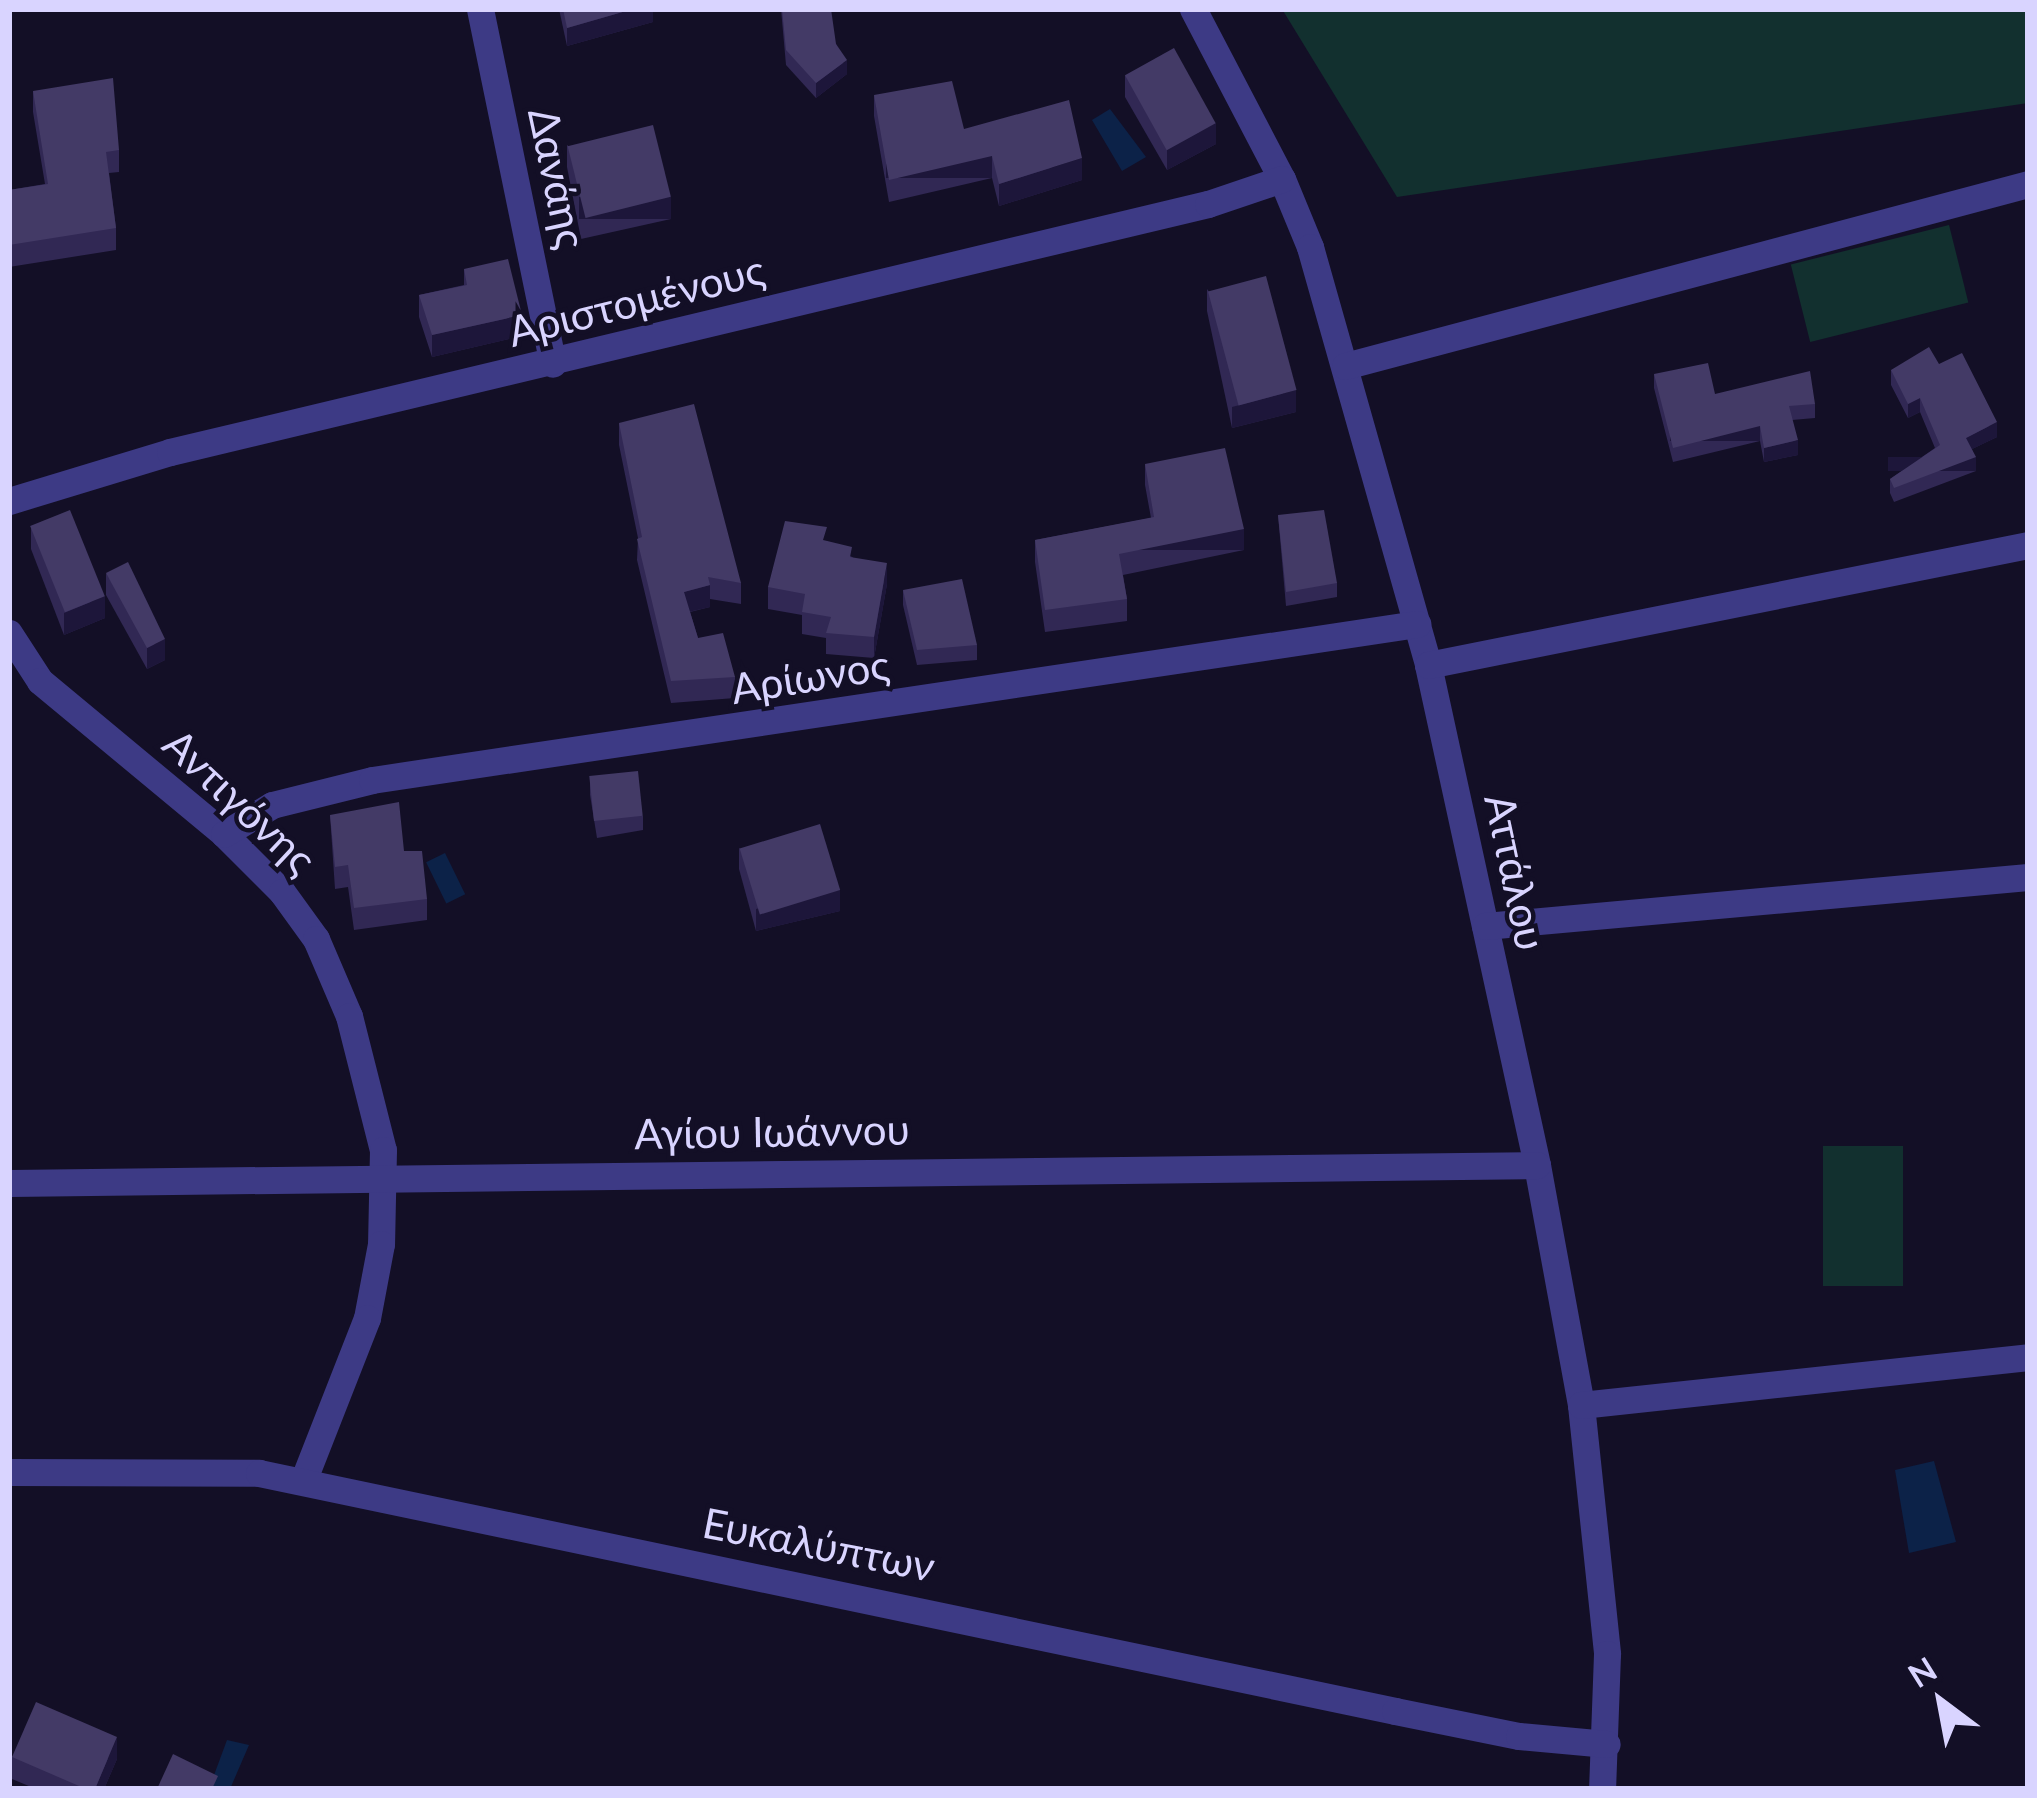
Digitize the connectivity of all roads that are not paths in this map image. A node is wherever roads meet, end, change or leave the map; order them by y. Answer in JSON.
{"nodes":[{"id":1,"x":480,"y":9,"type":"edge"},
{"id":2,"x":1193,"y":9,"type":"edge"},
{"id":3,"x":1282,"y":179,"type":"junction"},
{"id":4,"x":2028,"y":184,"type":"edge"},
{"id":5,"x":553,"y":364,"type":"junction"},
{"id":6,"x":1345,"y":366,"type":"junction"},
{"id":7,"x":9,"y":501,"type":"edge"},
{"id":8,"x":2028,"y":545,"type":"edge"},
{"id":9,"x":1417,"y":624,"type":"junction"},
{"id":10,"x":9,"y":633,"type":"edge"},
{"id":11,"x":1428,"y":664,"type":"junction"},
{"id":12,"x":224,"y":834,"type":"junction"},
{"id":13,"x":2028,"y":877,"type":"edge"},
{"id":14,"x":1485,"y":926,"type":"junction"},
{"id":15,"x":1537,"y":1165,"type":"junction"},
{"id":16,"x":385,"y":1178,"type":"junction"},
{"id":17,"x":9,"y":1183,"type":"edge"},
{"id":18,"x":2028,"y":1357,"type":"edge"},
{"id":19,"x":1581,"y":1405,"type":"junction"},
{"id":20,"x":9,"y":1472,"type":"edge"},
{"id":21,"x":303,"y":1481,"type":"junction"},
{"id":22,"x":1607,"y":1744,"type":"junction"},
{"id":23,"x":1602,"y":1789,"type":"edge"}],
"edges":[{"from":1,"to":5,"type":"street","name":"Δανάης"},
{"from":2,"to":3,"type":"street","name":"Αττάλου"},
{"from":3,"to":5,"type":"street","name":"Αριστομένους"},
{"from":3,"to":6,"type":"street","name":"Αττάλου"},
{"from":4,"to":6,"type":"street"},
{"from":5,"to":7,"type":"street","name":"Αριστομένους"},
{"from":6,"to":9,"type":"street","name":"Αττάλου"},
{"from":8,"to":11,"type":"street"},
{"from":9,"to":11,"type":"street","name":"Αττάλου"},
{"from":9,"to":12,"type":"street","name":"Αρίωνος"},
{"from":10,"to":12,"type":"street","name":"Αντιγόνης"},
{"from":11,"to":14,"type":"street","name":"Αττάλου"},
{"from":12,"to":16,"type":"street","name":"Αντιγόνης"},
{"from":13,"to":14,"type":"street"},
{"from":14,"to":15,"type":"street","name":"Αττάλου"},
{"from":15,"to":16,"type":"street","name":"Αγίου Ιωάννου"},
{"from":15,"to":19,"type":"street","name":"Αττάλου"},
{"from":16,"to":17,"type":"street","name":"Αγίου Ιωάννου"},
{"from":16,"to":21,"type":"street","name":"Αντιγόνης"},
{"from":18,"to":19,"type":"street"},
{"from":19,"to":22,"type":"street","name":"Αττάλου"},
{"from":20,"to":21,"type":"street","name":"Ευκαλύπτων"},
{"from":21,"to":22,"type":"street","name":"Ευκαλύπτων"},
{"from":22,"to":23,"type":"street","name":"Αττάλου"}]}
